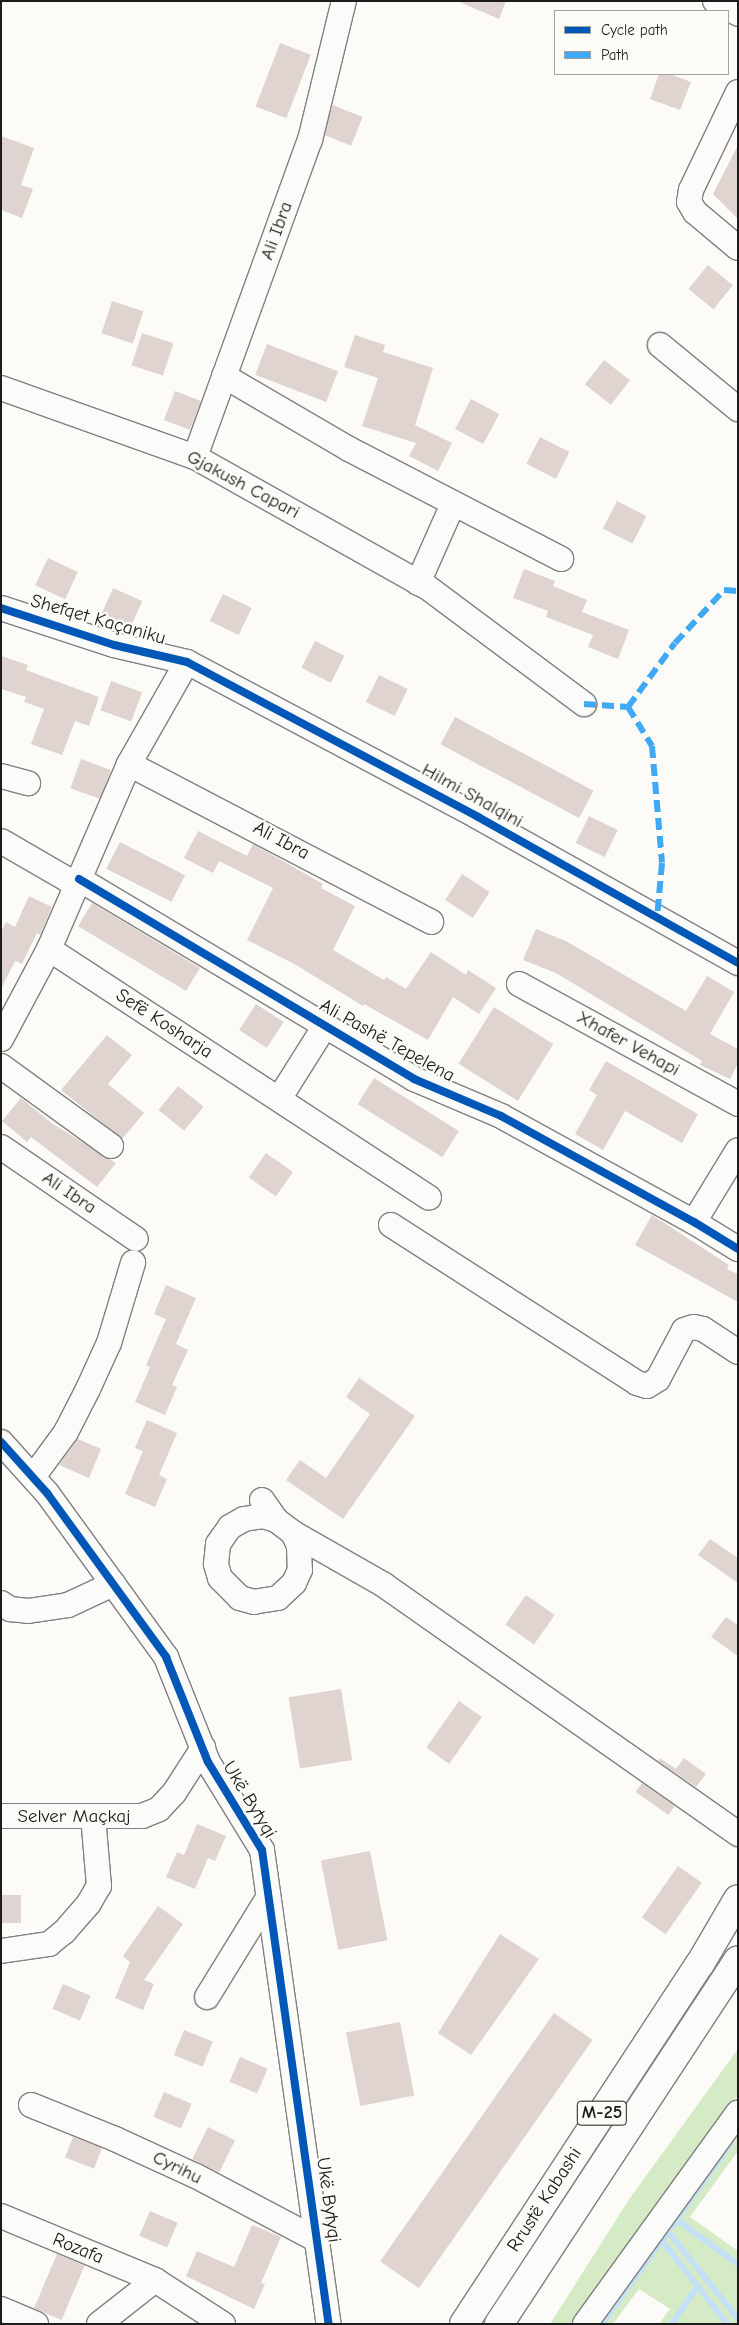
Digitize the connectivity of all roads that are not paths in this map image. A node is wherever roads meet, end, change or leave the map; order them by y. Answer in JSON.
{"nodes":[{"id":1,"x":344,"y":1,"type":"edge"},
{"id":2,"x":715,"y":1,"type":"edge"},
{"id":3,"x":738,"y":14,"type":"edge"},
{"id":4,"x":738,"y":92,"type":"edge"},
{"id":5,"x":738,"y":248,"type":"edge"},
{"id":6,"x":660,"y":345,"type":"dead end"},
{"id":7,"x":224,"y":376,"type":"junction"},
{"id":8,"x":1,"y":388,"type":"edge"},
{"id":9,"x":738,"y":409,"type":"edge"},
{"id":10,"x":195,"y":457,"type":"junction"},
{"id":11,"x":452,"y":504,"type":"junction"},
{"id":12,"x":561,"y":559,"type":"dead end"},
{"id":13,"x":418,"y":582,"type":"junction"},
{"id":14,"x":1,"y":608,"type":"edge"},
{"id":15,"x":187,"y":662,"type":"junction"},
{"id":16,"x":584,"y":704,"type":"dead end"},
{"id":17,"x":129,"y":764,"type":"junction"},
{"id":18,"x":1,"y":776,"type":"edge"},
{"id":19,"x":28,"y":783,"type":"dead end"},
{"id":20,"x":1,"y":841,"type":"edge"},
{"id":21,"x":78,"y":882,"type":"junction"},
{"id":22,"x":430,"y":922,"type":"dead end"},
{"id":23,"x":49,"y":949,"type":"junction"},
{"id":24,"x":738,"y":963,"type":"edge"},
{"id":25,"x":519,"y":984,"type":"dead end"},
{"id":26,"x":325,"y":1026,"type":"junction"},
{"id":27,"x":1,"y":1039,"type":"edge"},
{"id":28,"x":1,"y":1066,"type":"edge"},
{"id":29,"x":279,"y":1099,"type":"junction"},
{"id":30,"x":738,"y":1104,"type":"edge"},
{"id":31,"x":111,"y":1146,"type":"dead end"},
{"id":32,"x":1,"y":1147,"type":"edge"},
{"id":33,"x":738,"y":1150,"type":"edge"},
{"id":34,"x":429,"y":1198,"type":"dead end"},
{"id":35,"x":694,"y":1222,"type":"junction"},
{"id":36,"x":391,"y":1225,"type":"dead end"},
{"id":37,"x":136,"y":1239,"type":"dead end"},
{"id":38,"x":738,"y":1249,"type":"edge"},
{"id":39,"x":133,"y":1263,"type":"dead end"},
{"id":40,"x":738,"y":1352,"type":"edge"},
{"id":41,"x":1,"y":1442,"type":"edge"},
{"id":42,"x":33,"y":1477,"type":"junction"},
{"id":43,"x":262,"y":1500,"type":"dead end"},
{"id":44,"x":113,"y":1584,"type":"junction"},
{"id":45,"x":1,"y":1603,"type":"edge"},
{"id":46,"x":28,"y":1611,"type":"junction"},
{"id":47,"x":1,"y":1620,"type":"edge"},
{"id":48,"x":203,"y":1748,"type":"junction"},
{"id":49,"x":1,"y":1816,"type":"edge"},
{"id":50,"x":93,"y":1816,"type":"junction"},
{"id":51,"x":738,"y":1834,"type":"edge"},
{"id":52,"x":268,"y":1898,"type":"junction"},
{"id":53,"x":738,"y":1899,"type":"edge"},
{"id":54,"x":1,"y":1951,"type":"edge"},
{"id":55,"x":738,"y":1960,"type":"edge"},
{"id":56,"x":207,"y":1997,"type":"dead end"},
{"id":57,"x":32,"y":2105,"type":"dead end"},
{"id":58,"x":738,"y":2113,"type":"edge"},
{"id":59,"x":1,"y":2216,"type":"edge"},
{"id":60,"x":317,"y":2240,"type":"junction"},
{"id":61,"x":155,"y":2280,"type":"junction"},
{"id":62,"x":1,"y":2309,"type":"edge"},
{"id":63,"x":36,"y":2324,"type":"edge"},
{"id":64,"x":99,"y":2324,"type":"edge"},
{"id":65,"x":223,"y":2324,"type":"edge"},
{"id":66,"x":329,"y":2324,"type":"edge"},
{"id":67,"x":464,"y":2324,"type":"edge"},
{"id":68,"x":499,"y":2324,"type":"edge"},
{"id":69,"x":585,"y":2324,"type":"edge"}],
"edges":[{"from":1,"to":7,"type":"street","name":"Ali Ibra"},
{"from":2,"to":3,"type":"street"},
{"from":4,"to":5,"type":"street"},
{"from":6,"to":9,"type":"street"},
{"from":7,"to":10,"type":"street","name":"Ali Ibra"},
{"from":7,"to":11,"type":"street"},
{"from":8,"to":10,"type":"street","name":"Gjakush Capari"},
{"from":10,"to":13,"type":"street","name":"Gjakush Capari"},
{"from":11,"to":12,"type":"street"},
{"from":11,"to":13,"type":"street"},
{"from":13,"to":16,"type":"street","name":"Gjakush Capari"},
{"from":14,"to":15,"type":"street","name":"Shefqet Kaçaniku"},
{"from":15,"to":17,"type":"street"},
{"from":15,"to":24,"type":"street","name":"Hilmi Shalqini"},
{"from":17,"to":21,"type":"street"},
{"from":17,"to":22,"type":"street","name":"Ali Ibra"},
{"from":18,"to":19,"type":"street"},
{"from":20,"to":21,"type":"street","name":"Ali Pashë Tepelena"},
{"from":21,"to":23,"type":"street"},
{"from":21,"to":26,"type":"street","name":"Ali Pashë Tepelena"},
{"from":23,"to":27,"type":"street"},
{"from":23,"to":29,"type":"street","name":"Sefë Kosharja"},
{"from":25,"to":30,"type":"street","name":"Xhafer Vehapi"},
{"from":26,"to":29,"type":"street"},
{"from":26,"to":35,"type":"street","name":"Ali Pashë Tepelena"},
{"from":28,"to":31,"type":"street"},
{"from":29,"to":34,"type":"street","name":"Sefë Kosharja"},
{"from":32,"to":37,"type":"street","name":"Ali Ibra"},
{"from":33,"to":35,"type":"street"},
{"from":35,"to":38,"type":"street","name":"Ali Pashë Tepelena"},
{"from":36,"to":40,"type":"street"},
{"from":39,"to":42,"type":"street"},
{"from":41,"to":42,"type":"street","name":"Ukë Bytyqi"},
{"from":42,"to":44,"type":"street","name":"Ukë Bytyqi"},
{"from":43,"to":51,"type":"street"},
{"from":44,"to":46,"type":"street"},
{"from":44,"to":48,"type":"street","name":"Ukë Bytyqi"},
{"from":45,"to":46,"type":"street"},
{"from":46,"to":47,"type":"street"},
{"from":48,"to":50,"type":"street","name":"Selver Maçkaj"},
{"from":48,"to":52,"type":"street","name":"Ukë Bytyqi"},
{"from":49,"to":50,"type":"street","name":"Selver Maçkaj"},
{"from":50,"to":54,"type":"street"},
{"from":52,"to":56,"type":"street"},
{"from":52,"to":60,"type":"street","name":"Ukë Bytyqi"},
{"from":53,"to":67,"type":"main road","name":"Rrustë Kabashi","number":"M-25"},
{"from":55,"to":68,"type":"main road","name":"Rrustë Kabashi","number":"M-25"},
{"from":57,"to":60,"type":"street","name":"Cyrihu"},
{"from":58,"to":69,"type":"street"},
{"from":59,"to":61,"type":"street","name":"Rozafa"},
{"from":60,"to":66,"type":"street","name":"Ukë Bytyqi"},
{"from":61,"to":64,"type":"street"},
{"from":61,"to":65,"type":"street","name":"Rozafa"},
{"from":62,"to":63,"type":"street"}]}
